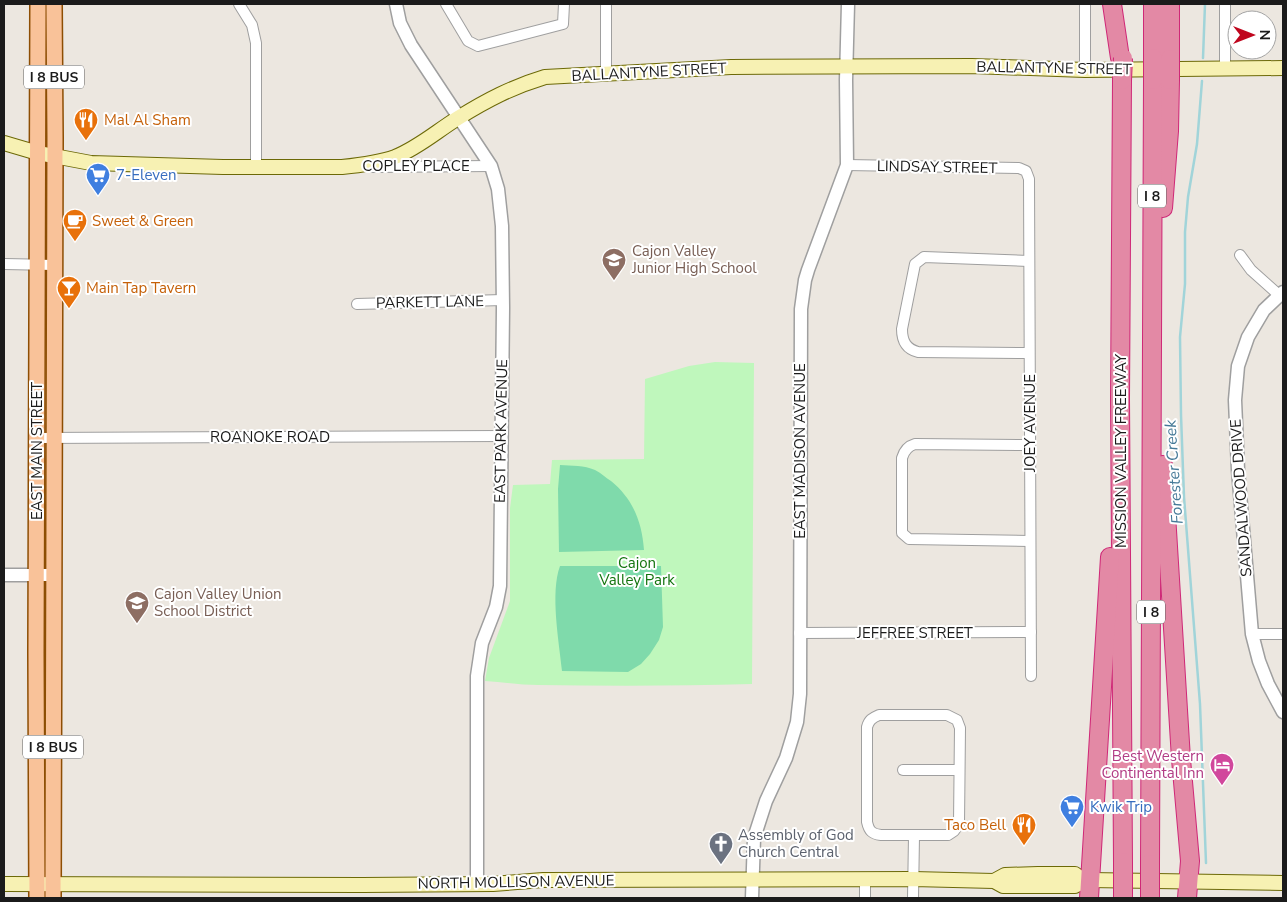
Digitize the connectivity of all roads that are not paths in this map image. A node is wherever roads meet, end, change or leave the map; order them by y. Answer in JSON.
{"nodes":[{"id":1,"x":38,"y":4,"type":"edge"},
{"id":2,"x":54,"y":4,"type":"edge"},
{"id":3,"x":239,"y":4,"type":"edge"},
{"id":4,"x":396,"y":4,"type":"edge"},
{"id":5,"x":446,"y":4,"type":"edge"},
{"id":6,"x":606,"y":4,"type":"edge"},
{"id":7,"x":848,"y":4,"type":"edge"},
{"id":8,"x":1085,"y":4,"type":"edge"},
{"id":9,"x":1112,"y":4,"type":"edge"},
{"id":10,"x":1122,"y":4,"type":"edge"},
{"id":11,"x":1153,"y":4,"type":"edge"},
{"id":12,"x":1170,"y":4,"type":"edge"},
{"id":13,"x":1225,"y":4,"type":"edge"},
{"id":14,"x":564,"y":7,"type":"edge"},
{"id":15,"x":1121,"y":58,"type":"junction"},
{"id":16,"x":1161,"y":58,"type":"junction"},
{"id":17,"x":847,"y":67,"type":"junction"},
{"id":18,"x":1283,"y":68,"type":"edge"},
{"id":19,"x":1085,"y":70,"type":"junction"},
{"id":20,"x":1225,"y":70,"type":"junction"},
{"id":21,"x":606,"y":73,"type":"junction"},
{"id":22,"x":458,"y":118,"type":"junction"},
{"id":23,"x":4,"y":143,"type":"edge"},
{"id":24,"x":38,"y":153,"type":"junction"},
{"id":25,"x":55,"y":157,"type":"junction"},
{"id":26,"x":847,"y":165,"type":"junction"},
{"id":27,"x":491,"y":166,"type":"junction"},
{"id":28,"x":256,"y":167,"type":"junction"},
{"id":29,"x":342,"y":167,"type":"junction"},
{"id":30,"x":1026,"y":171,"type":"joint"},
{"id":31,"x":1240,"y":255,"type":"dead end"},
{"id":32,"x":1029,"y":261,"type":"junction"},
{"id":33,"x":4,"y":264,"type":"edge"},
{"id":34,"x":36,"y":264,"type":"junction"},
{"id":35,"x":54,"y":265,"type":"junction"},
{"id":36,"x":1281,"y":293,"type":"edge"},
{"id":37,"x":503,"y":300,"type":"junction"},
{"id":38,"x":357,"y":304,"type":"dead end"},
{"id":39,"x":1029,"y":353,"type":"junction"},
{"id":40,"x":1152,"y":360,"type":"junction"},
{"id":41,"x":1120,"y":399,"type":"junction"},
{"id":42,"x":502,"y":436,"type":"junction"},
{"id":43,"x":38,"y":438,"type":"junction"},
{"id":44,"x":54,"y":438,"type":"junction"},
{"id":45,"x":1030,"y":445,"type":"junction"},
{"id":46,"x":1030,"y":541,"type":"junction"},
{"id":47,"x":4,"y":575,"type":"edge"},
{"id":48,"x":36,"y":575,"type":"junction"},
{"id":49,"x":54,"y":575,"type":"junction"},
{"id":50,"x":1031,"y":632,"type":"junction"},
{"id":51,"x":799,"y":633,"type":"junction"},
{"id":52,"x":1252,"y":634,"type":"junction"},
{"id":53,"x":1283,"y":634,"type":"edge"},
{"id":54,"x":36,"y":675,"type":"junction"},
{"id":55,"x":53,"y":675,"type":"junction"},
{"id":56,"x":1031,"y":676,"type":"dead end"},
{"id":57,"x":1283,"y":712,"type":"edge"},
{"id":58,"x":902,"y":770,"type":"dead end"},
{"id":59,"x":959,"y":770,"type":"junction"},
{"id":60,"x":914,"y":836,"type":"junction"},
{"id":61,"x":1034,"y":874,"type":"junction"},
{"id":62,"x":752,"y":879,"type":"junction"},
{"id":63,"x":865,"y":879,"type":"junction"},
{"id":64,"x":913,"y":879,"type":"junction"},
{"id":65,"x":994,"y":881,"type":"junction"},
{"id":66,"x":1087,"y":881,"type":"junction"},
{"id":67,"x":1283,"y":883,"type":"edge"},
{"id":68,"x":4,"y":884,"type":"edge"},
{"id":69,"x":477,"y":884,"type":"junction"},
{"id":70,"x":1015,"y":886,"type":"junction"},
{"id":71,"x":1188,"y":890,"type":"edge"},
{"id":72,"x":37,"y":891,"type":"edge"},
{"id":73,"x":53,"y":891,"type":"edge"},
{"id":74,"x":752,"y":898,"type":"edge"},
{"id":75,"x":865,"y":898,"type":"edge"},
{"id":76,"x":913,"y":898,"type":"edge"},
{"id":77,"x":1089,"y":898,"type":"edge"},
{"id":78,"x":1123,"y":898,"type":"edge"},
{"id":79,"x":1150,"y":898,"type":"edge"}],
"edges":[{"from":1,"to":24,"type":"main road","name":"EAST MAIN STREET","number":"I 8 BUS"},
{"from":2,"to":25,"type":"main road","name":"EAST MAIN STREET","number":"I 8 BUS"},
{"from":3,"to":28,"type":"street"},
{"from":4,"to":22,"type":"street","name":"EAST PARK AVENUE"},
{"from":5,"to":14,"type":"street"},
{"from":6,"to":21,"type":"street"},
{"from":7,"to":17,"type":"street","name":"EAST MADISON AVENUE"},
{"from":8,"to":19,"type":"street"},
{"from":9,"to":15,"type":"highway"},
{"from":10,"to":15,"type":"highway","name":"MISSION VALLEY FREEWAY","number":"I 8"},
{"from":11,"to":16,"type":"highway","name":"MISSION VALLEY FREEWAY","number":"I 8"},
{"from":12,"to":16,"type":"highway"},
{"from":13,"to":20,"type":"street"},
{"from":15,"to":41,"type":"highway","name":"MISSION VALLEY FREEWAY","number":"I 8","bridge":true},
{"from":16,"to":40,"type":"highway","name":"MISSION VALLEY FREEWAY","number":"I 8","bridge":true},
{"from":17,"to":19,"type":"main road","name":"BALLANTYNE STREET"},
{"from":17,"to":21,"type":"main road","name":"BALLANTYNE STREET"},
{"from":17,"to":26,"type":"street","name":"EAST MADISON AVENUE"},
{"from":18,"to":20,"type":"main road","name":"BALLANTYNE STREET"},
{"from":19,"to":20,"type":"main road","name":"BALLANTYNE STREET"},
{"from":21,"to":22,"type":"main road","name":"BALLANTYNE STREET"},
{"from":22,"to":27,"type":"street","name":"EAST PARK AVENUE"},
{"from":22,"to":29,"type":"main road","name":"BALLANTYNE STREET"},
{"from":23,"to":24,"type":"main road","name":"BALLANTYNE STREET"},
{"from":24,"to":25,"type":"main road","name":"BALLANTYNE STREET"},
{"from":24,"to":34,"type":"main road","name":"EAST MAIN STREET","number":"I 8 BUS"},
{"from":25,"to":28,"type":"main road","name":"BALLANTYNE STREET"},
{"from":25,"to":35,"type":"main road","name":"EAST MAIN STREET","number":"I 8 BUS"},
{"from":26,"to":30,"type":"street","name":"LINDSAY STREET"},
{"from":26,"to":51,"type":"street","name":"EAST MADISON AVENUE"},
{"from":27,"to":29,"type":"street","name":"COPLEY PLACE"},
{"from":27,"to":37,"type":"street","name":"EAST PARK AVENUE"},
{"from":28,"to":29,"type":"main road","name":"BALLANTYNE STREET"},
{"from":30,"to":32,"type":"street","name":"JOEY AVENUE"},
{"from":31,"to":36,"type":"street"},
{"from":32,"to":39,"type":"street","name":"JOEY AVENUE"},
{"from":32,"to":39,"type":"street"},
{"from":33,"to":34,"type":"street"},
{"from":34,"to":35,"type":"street"},
{"from":34,"to":43,"type":"main road","name":"EAST MAIN STREET","number":"I 8 BUS"},
{"from":35,"to":44,"type":"main road","name":"EAST MAIN STREET","number":"I 8 BUS"},
{"from":36,"to":52,"type":"street","name":"SANDALWOOD DRIVE"},
{"from":37,"to":38,"type":"street","name":"PARKETT LANE"},
{"from":37,"to":42,"type":"street","name":"EAST PARK AVENUE"},
{"from":39,"to":45,"type":"street","name":"JOEY AVENUE"},
{"from":40,"to":71,"type":"highway"},
{"from":40,"to":79,"type":"highway","name":"MISSION VALLEY FREEWAY","number":"I 8","bridge":true},
{"from":41,"to":66,"type":"highway"},
{"from":41,"to":78,"type":"highway","name":"MISSION VALLEY FREEWAY","number":"I 8","bridge":true},
{"from":42,"to":44,"type":"street","name":"ROANOKE ROAD"},
{"from":42,"to":69,"type":"street","name":"EAST PARK AVENUE"},
{"from":43,"to":44,"type":"street","name":"ROANOKE ROAD"},
{"from":43,"to":48,"type":"main road","name":"EAST MAIN STREET","number":"I 8 BUS"},
{"from":44,"to":49,"type":"main road","name":"EAST MAIN STREET","number":"I 8 BUS"},
{"from":45,"to":46,"type":"street","name":"JOEY AVENUE"},
{"from":45,"to":46,"type":"street"},
{"from":46,"to":50,"type":"street","name":"JOEY AVENUE"},
{"from":47,"to":48,"type":"street"},
{"from":48,"to":49,"type":"street"},
{"from":48,"to":54,"type":"main road","name":"EAST MAIN STREET","number":"I 8 BUS"},
{"from":49,"to":55,"type":"main road","name":"EAST MAIN STREET","number":"I 8 BUS"},
{"from":50,"to":51,"type":"street","name":"JEFFREE STREET"},
{"from":50,"to":56,"type":"street","name":"JOEY AVENUE"},
{"from":51,"to":62,"type":"street","name":"EAST MADISON AVENUE"},
{"from":52,"to":53,"type":"street"},
{"from":52,"to":57,"type":"street","name":"SANDALWOOD DRIVE"},
{"from":54,"to":55,"type":"main road"},
{"from":54,"to":72,"type":"main road","name":"EAST MAIN STREET","number":"I 8 BUS"},
{"from":55,"to":73,"type":"main road","name":"EAST MAIN STREET","number":"I 8 BUS"},
{"from":58,"to":59,"type":"street"},
{"from":59,"to":60,"type":"street"},
{"from":59,"to":60,"type":"street"},
{"from":60,"to":64,"type":"street"},
{"from":61,"to":65,"type":"main road","name":"NORTH MOLLISON AVENUE"},
{"from":61,"to":66,"type":"main road","name":"NORTH MOLLISON AVENUE"},
{"from":61,"to":70,"type":"main road"},
{"from":62,"to":63,"type":"main road","name":"NORTH MOLLISON AVENUE"},
{"from":62,"to":69,"type":"main road","name":"NORTH MOLLISON AVENUE"},
{"from":62,"to":74,"type":"street","name":"EAST MADISON AVENUE"},
{"from":63,"to":64,"type":"main road","name":"NORTH MOLLISON AVENUE"},
{"from":63,"to":75,"type":"street"},
{"from":64,"to":65,"type":"main road","name":"NORTH MOLLISON AVENUE"},
{"from":64,"to":76,"type":"street"},
{"from":65,"to":70,"type":"main road","name":"NORTH MOLLISON AVENUE"},
{"from":66,"to":70,"type":"main road","name":"NORTH MOLLISON AVENUE"},
{"from":66,"to":71,"type":"main road","name":"NORTH MOLLISON AVENUE"},
{"from":66,"to":77,"type":"highway"},
{"from":67,"to":71,"type":"main road","name":"NORTH MOLLISON AVENUE"},
{"from":68,"to":72,"type":"main road","name":"NORTH MOLLISON AVENUE"},
{"from":69,"to":73,"type":"main road","name":"NORTH MOLLISON AVENUE"},
{"from":72,"to":73,"type":"main road","name":"NORTH MOLLISON AVENUE"}]}
